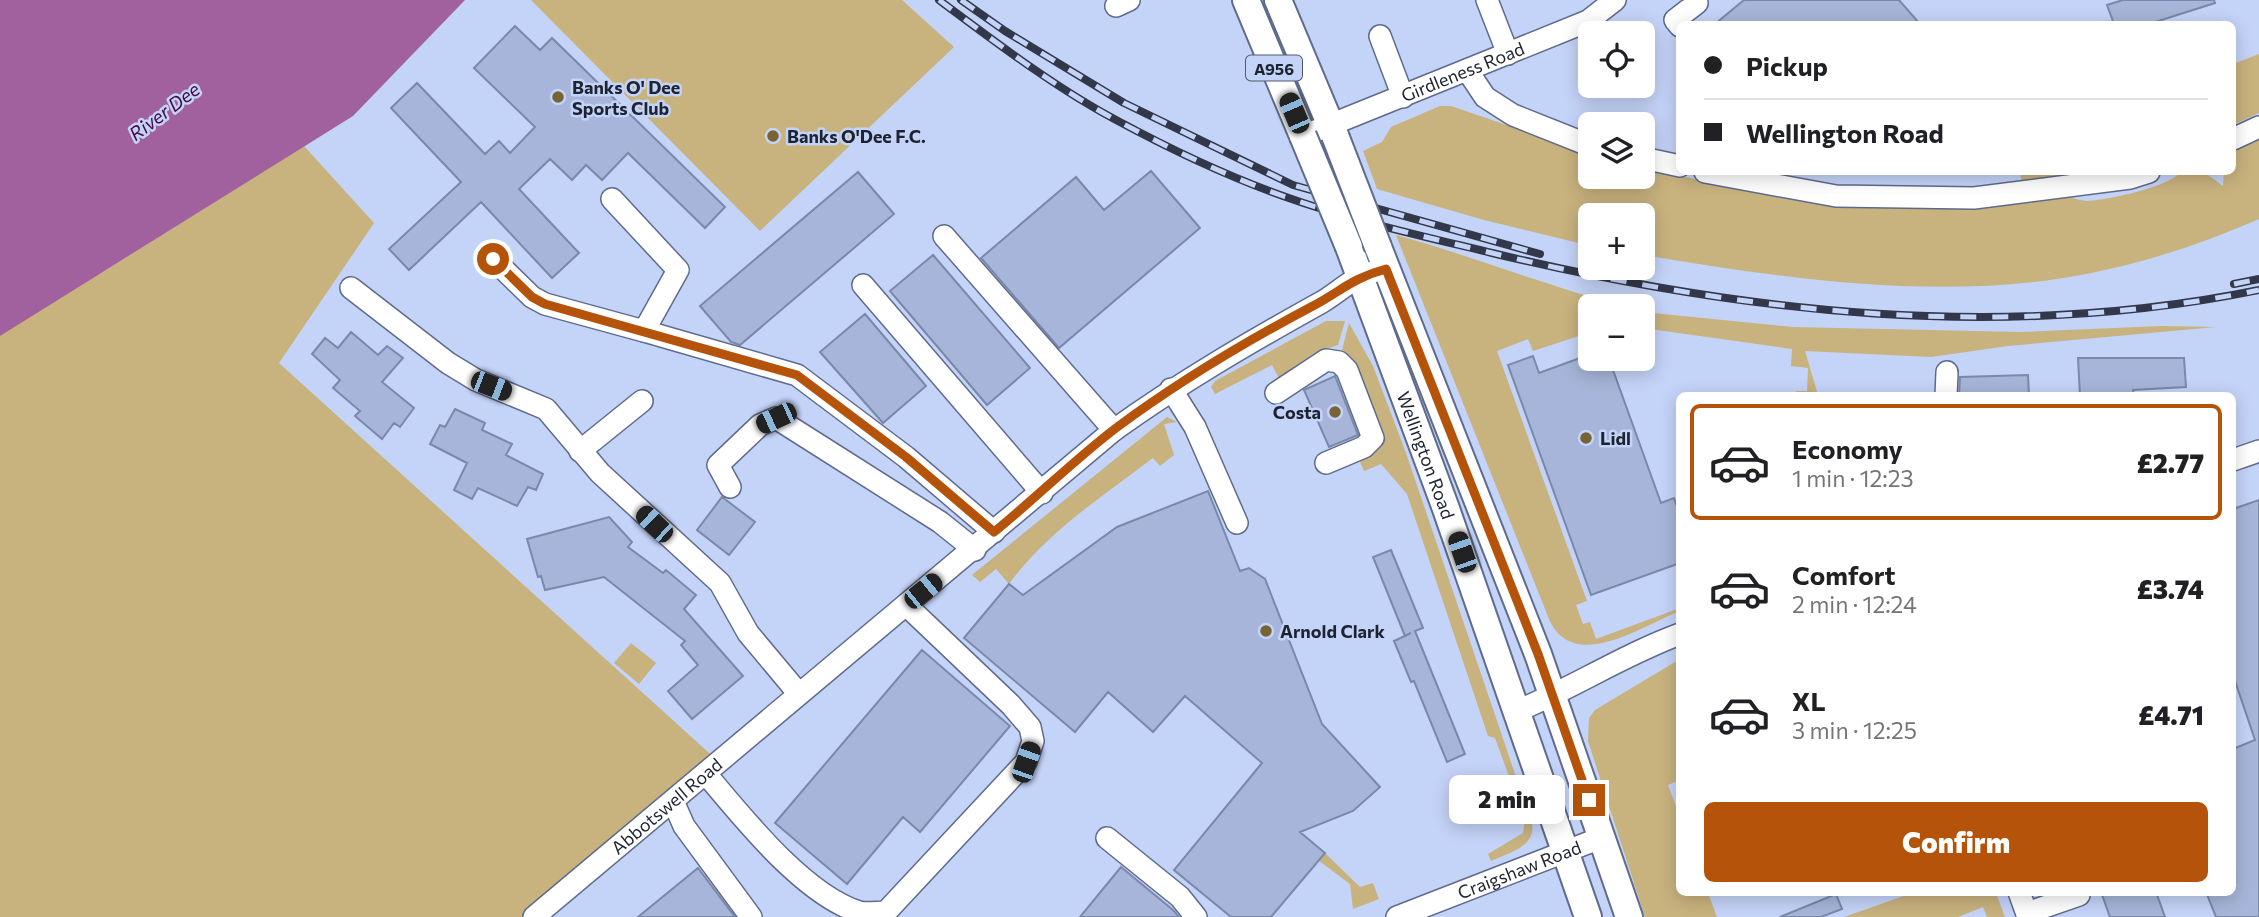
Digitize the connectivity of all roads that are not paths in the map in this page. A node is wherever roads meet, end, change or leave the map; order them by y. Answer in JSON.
{"nodes":[{"id":1,"x":1246,"y":0,"type":"edge"},
{"id":2,"x":1278,"y":0,"type":"edge"},
{"id":3,"x":1487,"y":0,"type":"edge"},
{"id":4,"x":1615,"y":0,"type":"edge"},
{"id":5,"x":1694,"y":0,"type":"edge"},
{"id":6,"x":1676,"y":21,"type":"edge"},
{"id":7,"x":1380,"y":36,"type":"dead end"},
{"id":8,"x":1508,"y":54,"type":"junction"},
{"id":9,"x":1467,"y":70,"type":"junction"},
{"id":10,"x":1403,"y":97,"type":"junction"},
{"id":11,"x":2259,"y":127,"type":"edge"},
{"id":12,"x":1333,"y":132,"type":"junction"},
{"id":13,"x":1303,"y":136,"type":"junction"},
{"id":14,"x":2236,"y":138,"type":"edge"},
{"id":15,"x":1578,"y":141,"type":"edge"},
{"id":16,"x":1655,"y":161,"type":"edge"},
{"id":17,"x":1676,"y":165,"type":"edge"},
{"id":18,"x":1721,"y":175,"type":"edge"},
{"id":19,"x":2140,"y":175,"type":"edge"},
{"id":20,"x":612,"y":199,"type":"dead end"},
{"id":21,"x":944,"y":236,"type":"dead end"},
{"id":22,"x":1382,"y":258,"type":"junction"},
{"id":23,"x":493,"y":259,"type":"dead end"},
{"id":24,"x":1359,"y":276,"type":"junction"},
{"id":25,"x":863,"y":285,"type":"dead end"},
{"id":26,"x":351,"y":288,"type":"dead end"},
{"id":27,"x":644,"y":331,"type":"junction"},
{"id":28,"x":1947,"y":372,"type":"dead end"},
{"id":29,"x":1171,"y":389,"type":"junction"},
{"id":30,"x":1946,"y":392,"type":"edge"},
{"id":31,"x":1276,"y":393,"type":"dead end"},
{"id":32,"x":642,"y":401,"type":"dead end"},
{"id":33,"x":1114,"y":430,"type":"junction"},
{"id":34,"x":580,"y":451,"type":"junction"},
{"id":35,"x":2259,"y":451,"type":"edge"},
{"id":36,"x":2236,"y":459,"type":"edge"},
{"id":37,"x":1326,"y":463,"type":"dead end"},
{"id":38,"x":730,"y":487,"type":"dead end"},
{"id":39,"x":1042,"y":493,"type":"junction"},
{"id":40,"x":1237,"y":523,"type":"dead end"},
{"id":41,"x":994,"y":532,"type":"junction"},
{"id":42,"x":975,"y":550,"type":"junction"},
{"id":43,"x":906,"y":605,"type":"junction"},
{"id":44,"x":1676,"y":636,"type":"edge"},
{"id":45,"x":799,"y":694,"type":"junction"},
{"id":46,"x":1552,"y":697,"type":"junction"},
{"id":47,"x":1517,"y":711,"type":"junction"},
{"id":48,"x":706,"y":774,"type":"junction"},
{"id":49,"x":673,"y":801,"type":"junction"},
{"id":50,"x":1603,"y":837,"type":"junction"},
{"id":51,"x":1107,"y":838,"type":"dead end"},
{"id":52,"x":1566,"y":852,"type":"junction"},
{"id":53,"x":2020,"y":896,"type":"edge"},
{"id":54,"x":2076,"y":896,"type":"edge"},
{"id":55,"x":2027,"y":915,"type":"edge"},
{"id":56,"x":534,"y":917,"type":"edge"},
{"id":57,"x":751,"y":917,"type":"edge"},
{"id":58,"x":1196,"y":917,"type":"edge"},
{"id":59,"x":1397,"y":917,"type":"edge"},
{"id":60,"x":1588,"y":917,"type":"edge"},
{"id":61,"x":1629,"y":917,"type":"edge"}],
"edges":[{"from":1,"to":13,"type":"main road","name":"Wellington Road","number":"A956"},
{"from":2,"to":12,"type":"main road","name":"Wellington Road","number":"A956"},
{"from":3,"to":8,"type":"street"},
{"from":4,"to":8,"type":"street","name":"Girdleness Road"},
{"from":5,"to":6,"type":"street"},
{"from":7,"to":10,"type":"street"},
{"from":8,"to":9,"type":"street","name":"Girdleness Road"},
{"from":9,"to":10,"type":"street","name":"Girdleness Road"},
{"from":9,"to":15,"type":"street"},
{"from":10,"to":12,"type":"street","name":"Girdleness Road"},
{"from":11,"to":14,"type":"street"},
{"from":12,"to":13,"type":"street","name":"Girdleness Road"},
{"from":12,"to":22,"type":"main road","name":"Wellington Road","number":"A956","bridge":true},
{"from":13,"to":24,"type":"main road","name":"Wellington Road","number":"A956","bridge":true},
{"from":16,"to":17,"type":"street"},
{"from":18,"to":19,"type":"street"},
{"from":20,"to":27,"type":"street"},
{"from":21,"to":33,"type":"street"},
{"from":22,"to":24,"type":"street","name":"Abbotswell Road"},
{"from":22,"to":46,"type":"main road","name":"Wellington Road","number":"A956"},
{"from":23,"to":27,"type":"street"},
{"from":24,"to":29,"type":"street","name":"Abbotswell Road"},
{"from":24,"to":47,"type":"main road","name":"Wellington Road","number":"A956"},
{"from":25,"to":39,"type":"street"},
{"from":26,"to":34,"type":"street"},
{"from":27,"to":41,"type":"street"},
{"from":28,"to":30,"type":"street"},
{"from":29,"to":33,"type":"street","name":"Abbotswell Road"},
{"from":29,"to":40,"type":"street"},
{"from":31,"to":37,"type":"street"},
{"from":32,"to":34,"type":"street"},
{"from":33,"to":39,"type":"street","name":"Abbotswell Road"},
{"from":34,"to":45,"type":"street"},
{"from":35,"to":36,"type":"street"},
{"from":38,"to":42,"type":"street"},
{"from":39,"to":41,"type":"street","name":"Abbotswell Road"},
{"from":41,"to":42,"type":"street","name":"Abbotswell Road"},
{"from":42,"to":43,"type":"street","name":"Abbotswell Road"},
{"from":43,"to":45,"type":"street","name":"Abbotswell Road"},
{"from":43,"to":48,"type":"street"},
{"from":44,"to":46,"type":"street"},
{"from":45,"to":48,"type":"street","name":"Abbotswell Road"},
{"from":46,"to":47,"type":"street"},
{"from":46,"to":50,"type":"main road","name":"Wellington Road","number":"A956"},
{"from":47,"to":52,"type":"main road","name":"Wellington Road","number":"A956"},
{"from":48,"to":49,"type":"street","name":"Abbotswell Road"},
{"from":49,"to":56,"type":"street","name":"Abbotswell Road"},
{"from":49,"to":57,"type":"street"},
{"from":50,"to":52,"type":"street","name":"Craigshaw Road"},
{"from":50,"to":61,"type":"main road","name":"Wellington Road","number":"A956"},
{"from":51,"to":58,"type":"street"},
{"from":52,"to":59,"type":"street","name":"Craigshaw Road"},
{"from":52,"to":60,"type":"main road","name":"Wellington Road","number":"A956"},
{"from":53,"to":55,"type":"street"},
{"from":54,"to":55,"type":"street"}]}
